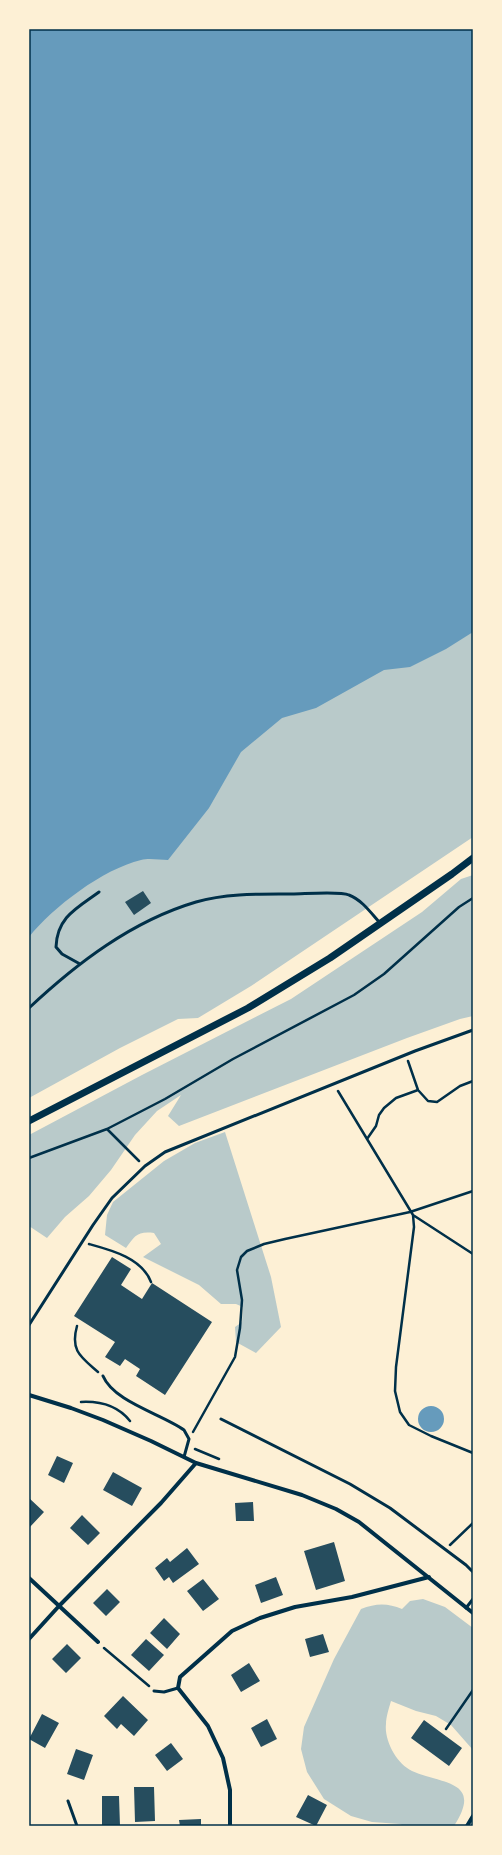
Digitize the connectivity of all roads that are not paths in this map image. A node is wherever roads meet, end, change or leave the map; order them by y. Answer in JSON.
{"nodes":[{"id":1,"x":473,"y":858,"type":"edge"},
{"id":2,"x":99,"y":892,"type":"dead end"},
{"id":3,"x":380,"y":924,"type":"junction"},
{"id":4,"x":80,"y":964,"type":"junction"},
{"id":5,"x":29,"y":1008,"type":"edge"},
{"id":6,"x":473,"y":1030,"type":"edge"},
{"id":7,"x":29,"y":1121,"type":"edge"},
{"id":8,"x":29,"y":1325,"type":"edge"},
{"id":9,"x":103,"y":1376,"type":"road end"},
{"id":10,"x":29,"y":1395,"type":"edge"},
{"id":11,"x":221,"y":1419,"type":"dead end"},
{"id":12,"x":184,"y":1457,"type":"junction"},
{"id":13,"x":196,"y":1463,"type":"junction"},
{"id":14,"x":473,"y":1572,"type":"edge"},
{"id":15,"x":29,"y":1578,"type":"edge"},
{"id":16,"x":428,"y":1578,"type":"junction"},
{"id":17,"x":473,"y":1599,"type":"edge"},
{"id":18,"x":59,"y":1606,"type":"junction"},
{"id":19,"x":466,"y":1608,"type":"junction"},
{"id":20,"x":473,"y":1613,"type":"edge"},
{"id":21,"x":29,"y":1639,"type":"edge"},
{"id":22,"x":98,"y":1642,"type":"road end"},
{"id":23,"x":178,"y":1688,"type":"junction"},
{"id":24,"x":154,"y":1691,"type":"road end"},
{"id":25,"x":68,"y":1801,"type":"dead end"},
{"id":26,"x":473,"y":1816,"type":"edge"},
{"id":27,"x":76,"y":1826,"type":"edge"},
{"id":28,"x":230,"y":1826,"type":"edge"},
{"id":29,"x":467,"y":1826,"type":"edge"}],
"edges":[{"from":1,"to":3,"type":"street"},
{"from":2,"to":4,"type":"lane"},
{"from":3,"to":4,"type":"lane"},
{"from":3,"to":7,"type":"street"},
{"from":4,"to":5,"type":"lane"},
{"from":6,"to":8,"type":"lane"},
{"from":9,"to":12,"type":"lane"},
{"from":10,"to":12,"type":"street"},
{"from":11,"to":14,"type":"lane"},
{"from":12,"to":13,"type":"street"},
{"from":13,"to":16,"type":"street"},
{"from":13,"to":18,"type":"street"},
{"from":15,"to":18,"type":"street"},
{"from":16,"to":19,"type":"street"},
{"from":16,"to":23,"type":"street"},
{"from":17,"to":19,"type":"lane"},
{"from":18,"to":21,"type":"street"},
{"from":18,"to":22,"type":"street"},
{"from":19,"to":20,"type":"street"},
{"from":23,"to":24,"type":"lane"},
{"from":23,"to":28,"type":"street"},
{"from":25,"to":27,"type":"lane"},
{"from":26,"to":29,"type":"street"}]}
